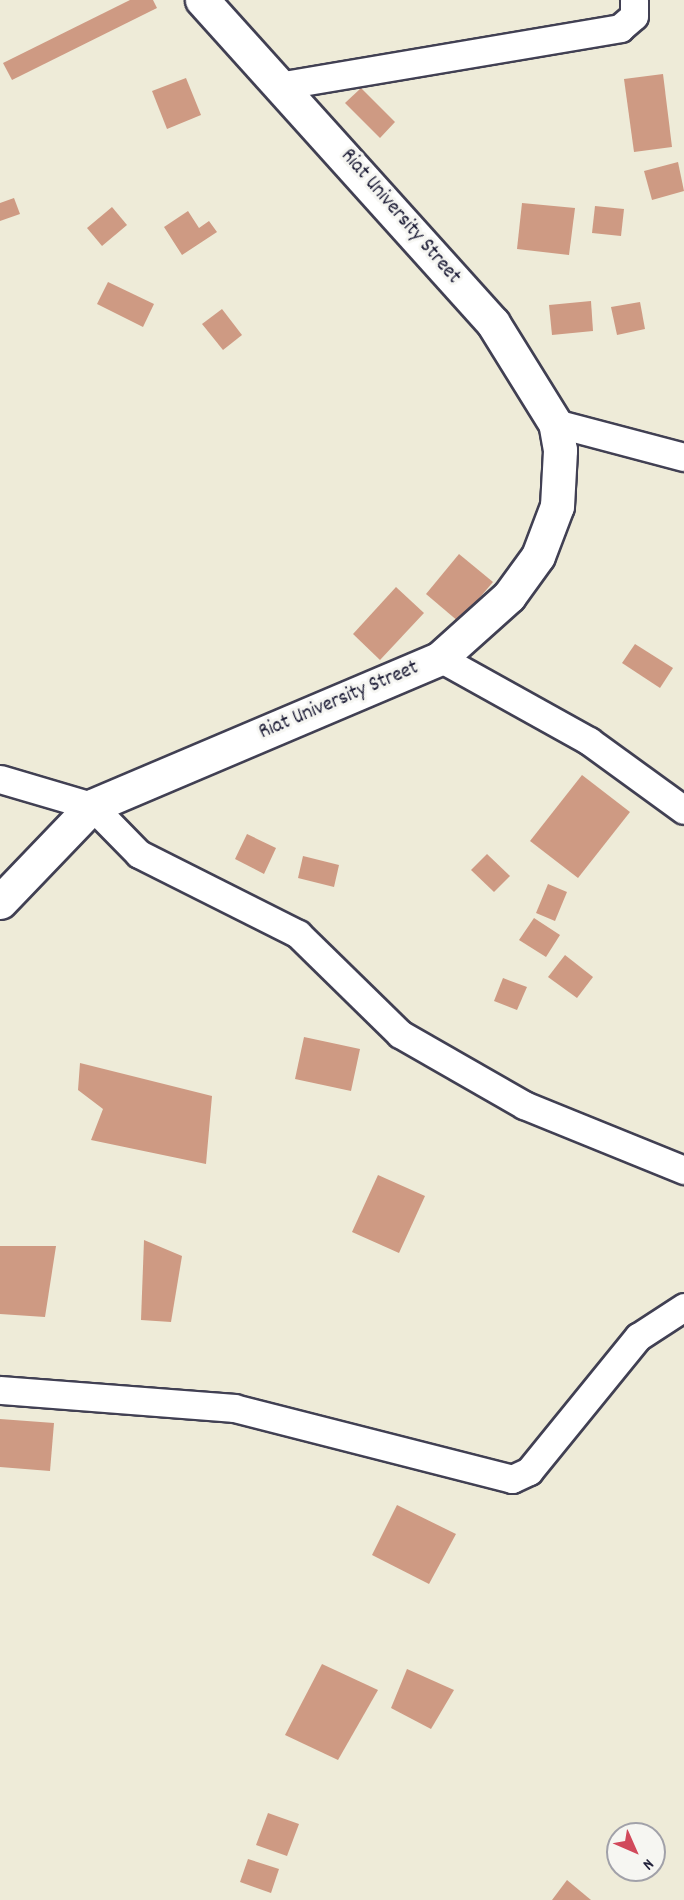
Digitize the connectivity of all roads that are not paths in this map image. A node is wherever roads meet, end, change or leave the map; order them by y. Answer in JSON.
{"nodes":[{"id":1,"x":202,"y":0,"type":"edge"},
{"id":2,"x":634,"y":0,"type":"edge"},
{"id":3,"x":284,"y":85,"type":"junction"},
{"id":4,"x":555,"y":423,"type":"junction"},
{"id":5,"x":684,"y":457,"type":"edge"},
{"id":6,"x":440,"y":658,"type":"junction"},
{"id":7,"x":0,"y":779,"type":"edge"},
{"id":8,"x":92,"y":806,"type":"junction"},
{"id":9,"x":684,"y":810,"type":"edge"},
{"id":10,"x":0,"y":902,"type":"edge"},
{"id":11,"x":684,"y":1170,"type":"edge"},
{"id":12,"x":684,"y":1307,"type":"edge"},
{"id":13,"x":0,"y":1390,"type":"edge"}],
"edges":[{"from":1,"to":3,"type":"street","name":"Riat University Street"},
{"from":2,"to":3,"type":"street"},
{"from":3,"to":4,"type":"street","name":"Riat University Street"},
{"from":4,"to":5,"type":"street"},
{"from":4,"to":6,"type":"street","name":"Riat University Street"},
{"from":6,"to":8,"type":"street","name":"Riat University Street"},
{"from":6,"to":9,"type":"street"},
{"from":7,"to":8,"type":"street"},
{"from":8,"to":10,"type":"street","name":"Riat University Street"},
{"from":8,"to":11,"type":"street"},
{"from":12,"to":13,"type":"street"}]}
